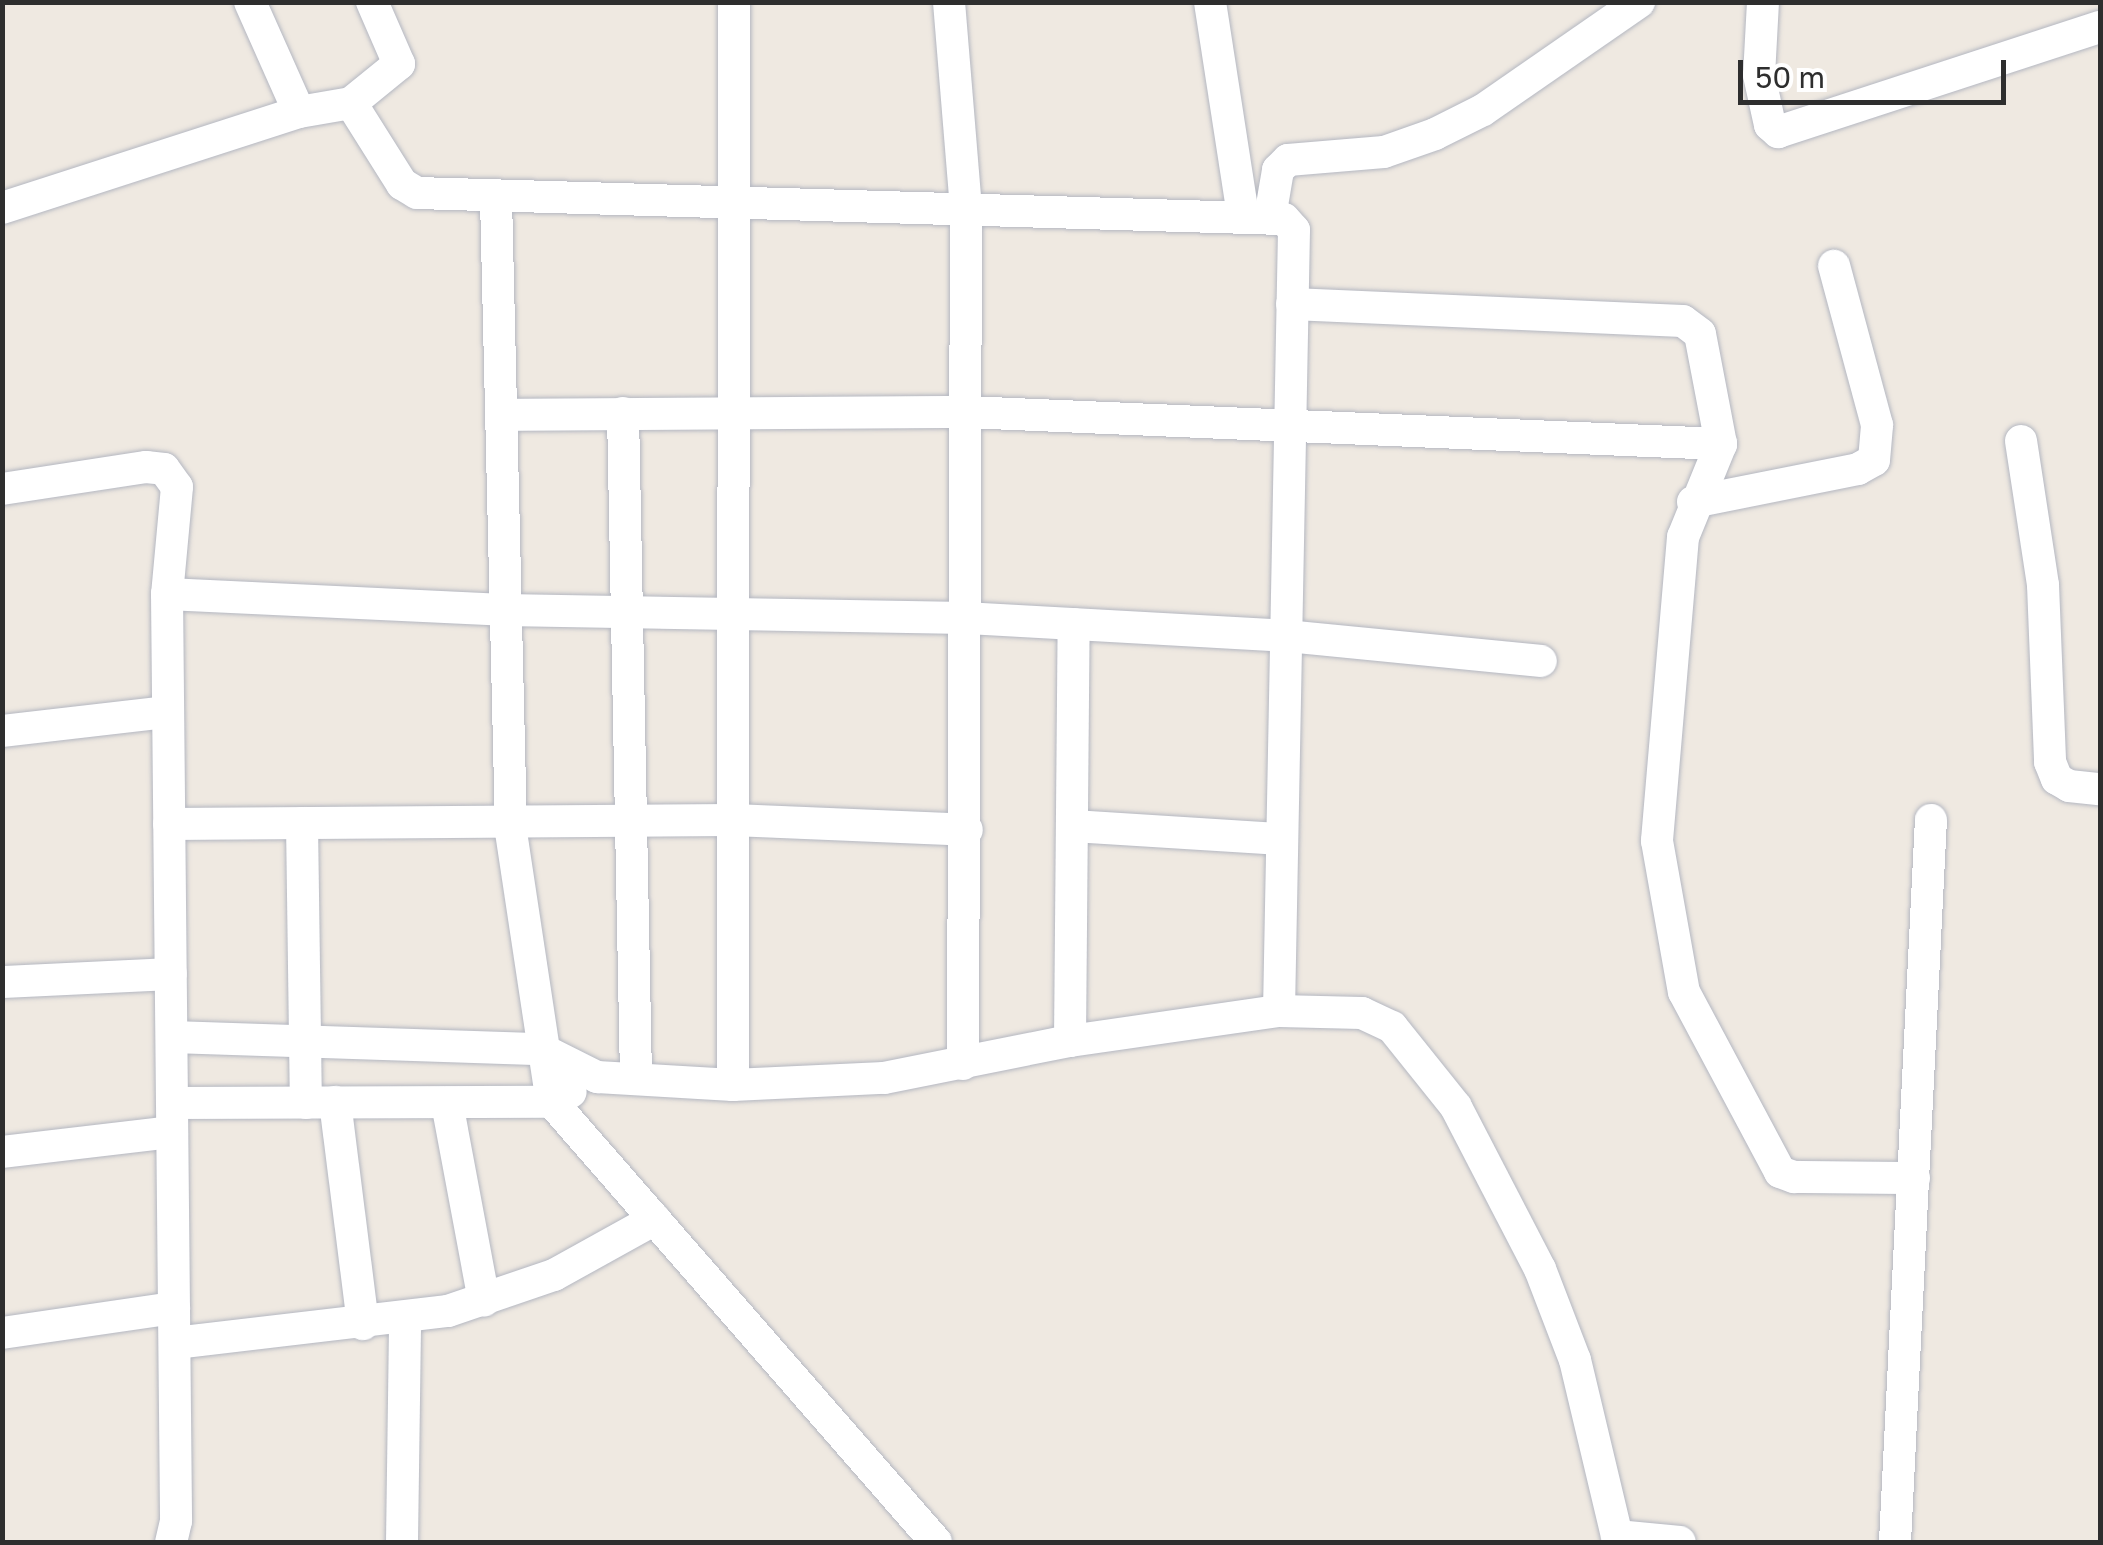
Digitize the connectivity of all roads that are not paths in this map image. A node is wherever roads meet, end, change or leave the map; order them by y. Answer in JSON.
{"nodes":[{"id":1,"x":250,"y":2,"type":"edge"},
{"id":2,"x":372,"y":2,"type":"edge"},
{"id":3,"x":734,"y":2,"type":"edge"},
{"id":4,"x":950,"y":2,"type":"edge"},
{"id":5,"x":1210,"y":2,"type":"edge"},
{"id":6,"x":1639,"y":2,"type":"edge"},
{"id":7,"x":1763,"y":2,"type":"edge"},
{"id":8,"x":2100,"y":27,"type":"edge"},
{"id":9,"x":351,"y":103,"type":"junction"},
{"id":10,"x":299,"y":112,"type":"junction"},
{"id":11,"x":496,"y":198,"type":"junction"},
{"id":12,"x":731,"y":206,"type":"junction"},
{"id":13,"x":2,"y":208,"type":"edge"},
{"id":14,"x":966,"y":208,"type":"junction"},
{"id":15,"x":1256,"y":216,"type":"junction"},
{"id":16,"x":1834,"y":266,"type":"dead end"},
{"id":17,"x":1292,"y":304,"type":"junction"},
{"id":18,"x":732,"y":412,"type":"junction"},
{"id":19,"x":966,"y":412,"type":"junction"},
{"id":20,"x":623,"y":413,"type":"junction"},
{"id":21,"x":501,"y":415,"type":"junction"},
{"id":22,"x":1290,"y":422,"type":"junction"},
{"id":23,"x":2021,"y":441,"type":"dead end"},
{"id":24,"x":1721,"y":444,"type":"junction"},
{"id":25,"x":2,"y":489,"type":"edge"},
{"id":26,"x":1694,"y":502,"type":"junction"},
{"id":27,"x":168,"y":594,"type":"junction"},
{"id":28,"x":504,"y":610,"type":"junction"},
{"id":29,"x":629,"y":613,"type":"junction"},
{"id":30,"x":732,"y":616,"type":"junction"},
{"id":31,"x":966,"y":618,"type":"junction"},
{"id":32,"x":1074,"y":624,"type":"junction"},
{"id":33,"x":1286,"y":636,"type":"junction"},
{"id":34,"x":1542,"y":661,"type":"dead end"},
{"id":35,"x":167,"y":712,"type":"junction"},
{"id":36,"x":2,"y":731,"type":"edge"},
{"id":37,"x":2100,"y":788,"type":"edge"},
{"id":38,"x":732,"y":820,"type":"junction"},
{"id":39,"x":1931,"y":820,"type":"dead end"},
{"id":40,"x":631,"y":821,"type":"junction"},
{"id":41,"x":511,"y":822,"type":"junction"},
{"id":42,"x":302,"y":823,"type":"junction"},
{"id":43,"x":169,"y":824,"type":"junction"},
{"id":44,"x":1072,"y":826,"type":"junction"},
{"id":45,"x":966,"y":830,"type":"junction"},
{"id":46,"x":1282,"y":839,"type":"junction"},
{"id":47,"x":172,"y":974,"type":"junction"},
{"id":48,"x":2,"y":982,"type":"edge"},
{"id":49,"x":1278,"y":1011,"type":"junction"},
{"id":50,"x":172,"y":1037,"type":"junction"},
{"id":51,"x":306,"y":1041,"type":"junction"},
{"id":52,"x":1070,"y":1041,"type":"junction"},
{"id":53,"x":541,"y":1049,"type":"junction"},
{"id":54,"x":963,"y":1064,"type":"junction"},
{"id":55,"x":597,"y":1077,"type":"junction"},
{"id":56,"x":636,"y":1079,"type":"junction"},
{"id":57,"x":733,"y":1085,"type":"junction"},
{"id":58,"x":552,"y":1102,"type":"junction"},
{"id":59,"x":321,"y":1103,"type":"junction"},
{"id":60,"x":447,"y":1103,"type":"junction"},
{"id":61,"x":172,"y":1117,"type":"junction"},
{"id":62,"x":2,"y":1152,"type":"edge"},
{"id":63,"x":1914,"y":1178,"type":"junction"},
{"id":64,"x":655,"y":1219,"type":"junction"},
{"id":65,"x":484,"y":1300,"type":"junction"},
{"id":66,"x":174,"y":1308,"type":"junction"},
{"id":67,"x":405,"y":1317,"type":"junction"},
{"id":68,"x":363,"y":1324,"type":"junction"},
{"id":69,"x":2,"y":1333,"type":"edge"},
{"id":70,"x":174,"y":1343,"type":"junction"},
{"id":71,"x":1616,"y":1539,"type":"edge"},
{"id":72,"x":171,"y":1542,"type":"edge"},
{"id":73,"x":402,"y":1542,"type":"edge"},
{"id":74,"x":936,"y":1542,"type":"edge"},
{"id":75,"x":1680,"y":1542,"type":"edge"},
{"id":76,"x":1896,"y":1542,"type":"edge"}],
"edges":[{"from":1,"to":10,"type":"street"},
{"from":2,"to":9,"type":"street"},
{"from":3,"to":12,"type":"street"},
{"from":4,"to":14,"type":"street"},
{"from":5,"to":15,"type":"street"},
{"from":6,"to":15,"type":"street"},
{"from":7,"to":8,"type":"street"},
{"from":9,"to":10,"type":"street"},
{"from":9,"to":11,"type":"street"},
{"from":10,"to":13,"type":"street"},
{"from":11,"to":12,"type":"street"},
{"from":11,"to":21,"type":"street"},
{"from":12,"to":14,"type":"street"},
{"from":12,"to":18,"type":"street"},
{"from":14,"to":15,"type":"street"},
{"from":14,"to":19,"type":"street"},
{"from":15,"to":17,"type":"street"},
{"from":16,"to":26,"type":"street"},
{"from":17,"to":22,"type":"street"},
{"from":17,"to":24,"type":"street"},
{"from":18,"to":19,"type":"street"},
{"from":18,"to":20,"type":"street"},
{"from":18,"to":30,"type":"street"},
{"from":19,"to":22,"type":"street"},
{"from":19,"to":31,"type":"street"},
{"from":20,"to":21,"type":"street"},
{"from":20,"to":29,"type":"street"},
{"from":21,"to":28,"type":"street"},
{"from":22,"to":24,"type":"street"},
{"from":22,"to":33,"type":"street"},
{"from":23,"to":37,"type":"street"},
{"from":24,"to":26,"type":"street"},
{"from":25,"to":27,"type":"street"},
{"from":26,"to":63,"type":"street"},
{"from":27,"to":28,"type":"street"},
{"from":27,"to":35,"type":"street"},
{"from":28,"to":29,"type":"street"},
{"from":28,"to":41,"type":"street"},
{"from":29,"to":30,"type":"street"},
{"from":29,"to":40,"type":"street"},
{"from":30,"to":31,"type":"street"},
{"from":30,"to":38,"type":"street"},
{"from":31,"to":32,"type":"street"},
{"from":31,"to":45,"type":"street"},
{"from":32,"to":33,"type":"street"},
{"from":32,"to":44,"type":"street"},
{"from":33,"to":34,"type":"street"},
{"from":33,"to":46,"type":"street"},
{"from":35,"to":36,"type":"street"},
{"from":35,"to":43,"type":"street"},
{"from":38,"to":40,"type":"street"},
{"from":38,"to":45,"type":"street"},
{"from":38,"to":57,"type":"street"},
{"from":39,"to":63,"type":"street"},
{"from":40,"to":41,"type":"street"},
{"from":40,"to":56,"type":"street"},
{"from":41,"to":42,"type":"street"},
{"from":41,"to":53,"type":"street"},
{"from":42,"to":43,"type":"street"},
{"from":42,"to":51,"type":"street"},
{"from":43,"to":47,"type":"street"},
{"from":44,"to":46,"type":"street"},
{"from":44,"to":52,"type":"street"},
{"from":45,"to":54,"type":"street"},
{"from":46,"to":49,"type":"street"},
{"from":47,"to":48,"type":"street"},
{"from":47,"to":50,"type":"street"},
{"from":49,"to":52,"type":"street"},
{"from":49,"to":71,"type":"street"},
{"from":50,"to":51,"type":"street"},
{"from":50,"to":61,"type":"street"},
{"from":51,"to":53,"type":"street"},
{"from":51,"to":59,"type":"street"},
{"from":52,"to":54,"type":"street"},
{"from":53,"to":55,"type":"street"},
{"from":53,"to":58,"type":"street"},
{"from":54,"to":57,"type":"street"},
{"from":55,"to":56,"type":"street"},
{"from":55,"to":58,"type":"street"},
{"from":56,"to":57,"type":"street"},
{"from":58,"to":60,"type":"street"},
{"from":58,"to":64,"type":"street"},
{"from":59,"to":60,"type":"street"},
{"from":59,"to":61,"type":"street"},
{"from":59,"to":68,"type":"street"},
{"from":60,"to":65,"type":"street"},
{"from":61,"to":62,"type":"street"},
{"from":61,"to":66,"type":"street"},
{"from":63,"to":76,"type":"street"},
{"from":64,"to":65,"type":"street"},
{"from":64,"to":74,"type":"street"},
{"from":65,"to":67,"type":"street"},
{"from":66,"to":69,"type":"street"},
{"from":66,"to":70,"type":"street"},
{"from":67,"to":68,"type":"street"},
{"from":67,"to":73,"type":"street"},
{"from":68,"to":70,"type":"street"},
{"from":70,"to":72,"type":"street"},
{"from":71,"to":75,"type":"street"}]}
